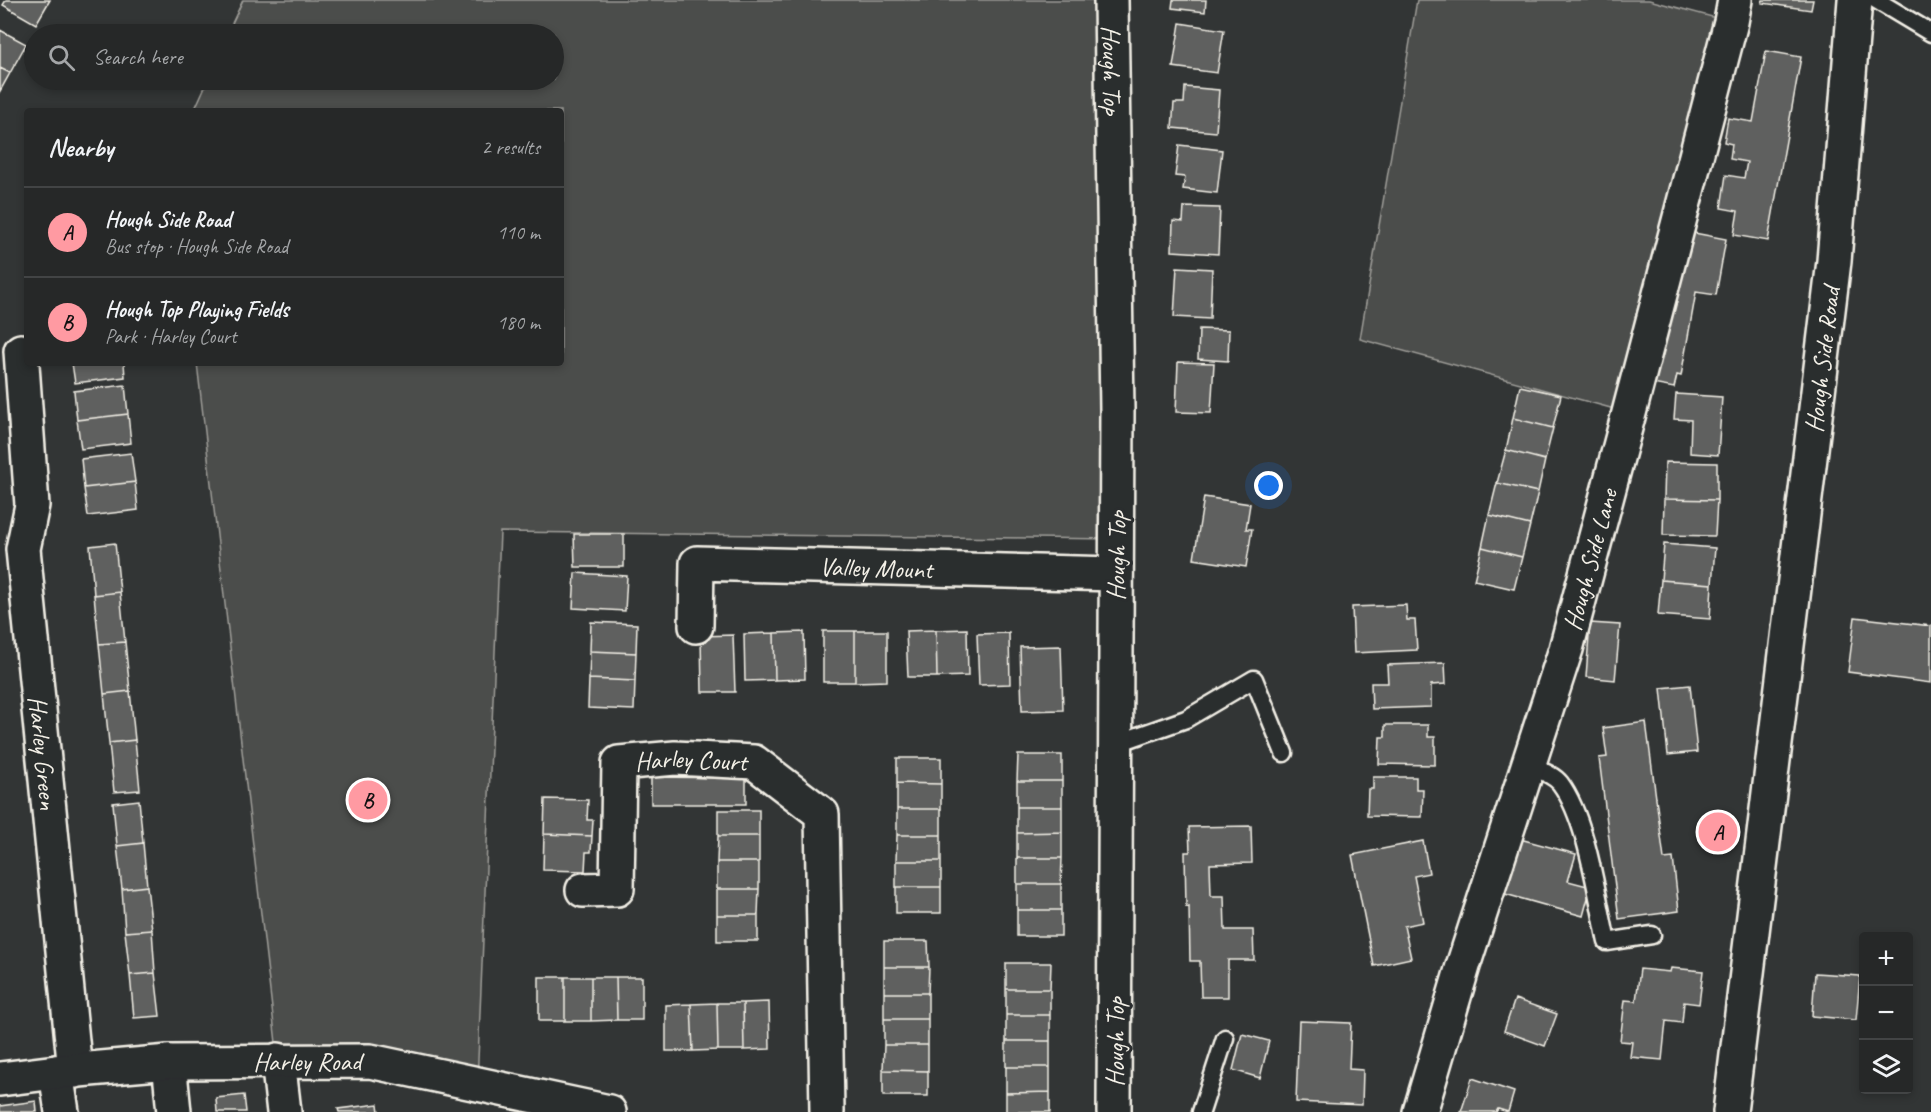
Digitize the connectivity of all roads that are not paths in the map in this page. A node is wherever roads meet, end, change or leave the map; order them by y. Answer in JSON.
{"nodes":[{"id":1,"x":1112,"y":0,"type":"edge"},
{"id":2,"x":1735,"y":0,"type":"edge"},
{"id":3,"x":1855,"y":0,"type":"edge"},
{"id":4,"x":1876,"y":0,"type":"edge"},
{"id":5,"x":1931,"y":33,"type":"edge"},
{"id":6,"x":21,"y":351,"type":"dead end"},
{"id":7,"x":14,"y":437,"type":"edge"},
{"id":8,"x":1116,"y":574,"type":"junction"},
{"id":9,"x":696,"y":626,"type":"dead end"},
{"id":10,"x":1115,"y":744,"type":"junction"},
{"id":11,"x":1284,"y":753,"type":"dead end"},
{"id":12,"x":1528,"y":765,"type":"junction"},
{"id":13,"x":583,"y":890,"type":"dead end"},
{"id":14,"x":1652,"y":935,"type":"dead end"},
{"id":15,"x":1225,"y":1038,"type":"dead end"},
{"id":16,"x":278,"y":1060,"type":"junction"},
{"id":17,"x":169,"y":1062,"type":"junction"},
{"id":18,"x":65,"y":1071,"type":"junction"},
{"id":19,"x":0,"y":1079,"type":"edge"},
{"id":20,"x":505,"y":1100,"type":"edge"},
{"id":21,"x":62,"y":1112,"type":"edge"},
{"id":22,"x":174,"y":1112,"type":"edge"},
{"id":23,"x":284,"y":1112,"type":"edge"},
{"id":24,"x":609,"y":1112,"type":"edge"},
{"id":25,"x":827,"y":1112,"type":"edge"},
{"id":26,"x":1114,"y":1112,"type":"edge"},
{"id":27,"x":1201,"y":1112,"type":"edge"},
{"id":28,"x":1420,"y":1112,"type":"edge"},
{"id":29,"x":1730,"y":1112,"type":"edge"}],
"edges":[{"from":1,"to":8,"type":"street","name":"Hough Top"},
{"from":2,"to":12,"type":"street","name":"Hough Side Lane"},
{"from":3,"to":29,"type":"street","name":"Hough Side Road"},
{"from":4,"to":5,"type":"lane"},
{"from":6,"to":7,"type":"street","name":"Harley Green"},
{"from":7,"to":18,"type":"street","name":"Harley Green"},
{"from":8,"to":9,"type":"street","name":"Valley Mount"},
{"from":8,"to":10,"type":"street","name":"Hough Top"},
{"from":10,"to":11,"type":"lane"},
{"from":10,"to":26,"type":"street","name":"Hough Top"},
{"from":12,"to":14,"type":"lane"},
{"from":12,"to":28,"type":"street","name":"Hough Side Lane"},
{"from":13,"to":25,"type":"street","name":"Harley Court"},
{"from":15,"to":27,"type":"lane"},
{"from":16,"to":17,"type":"street","name":"Harley Road"},
{"from":16,"to":20,"type":"street","name":"Harley Road"},
{"from":16,"to":23,"type":"street"},
{"from":17,"to":18,"type":"street","name":"Harley Road"},
{"from":17,"to":22,"type":"street"},
{"from":18,"to":19,"type":"street","name":"Harley Road"},
{"from":18,"to":21,"type":"street","name":"Harley Green"},
{"from":20,"to":24,"type":"street","name":"Harley Road"}]}
